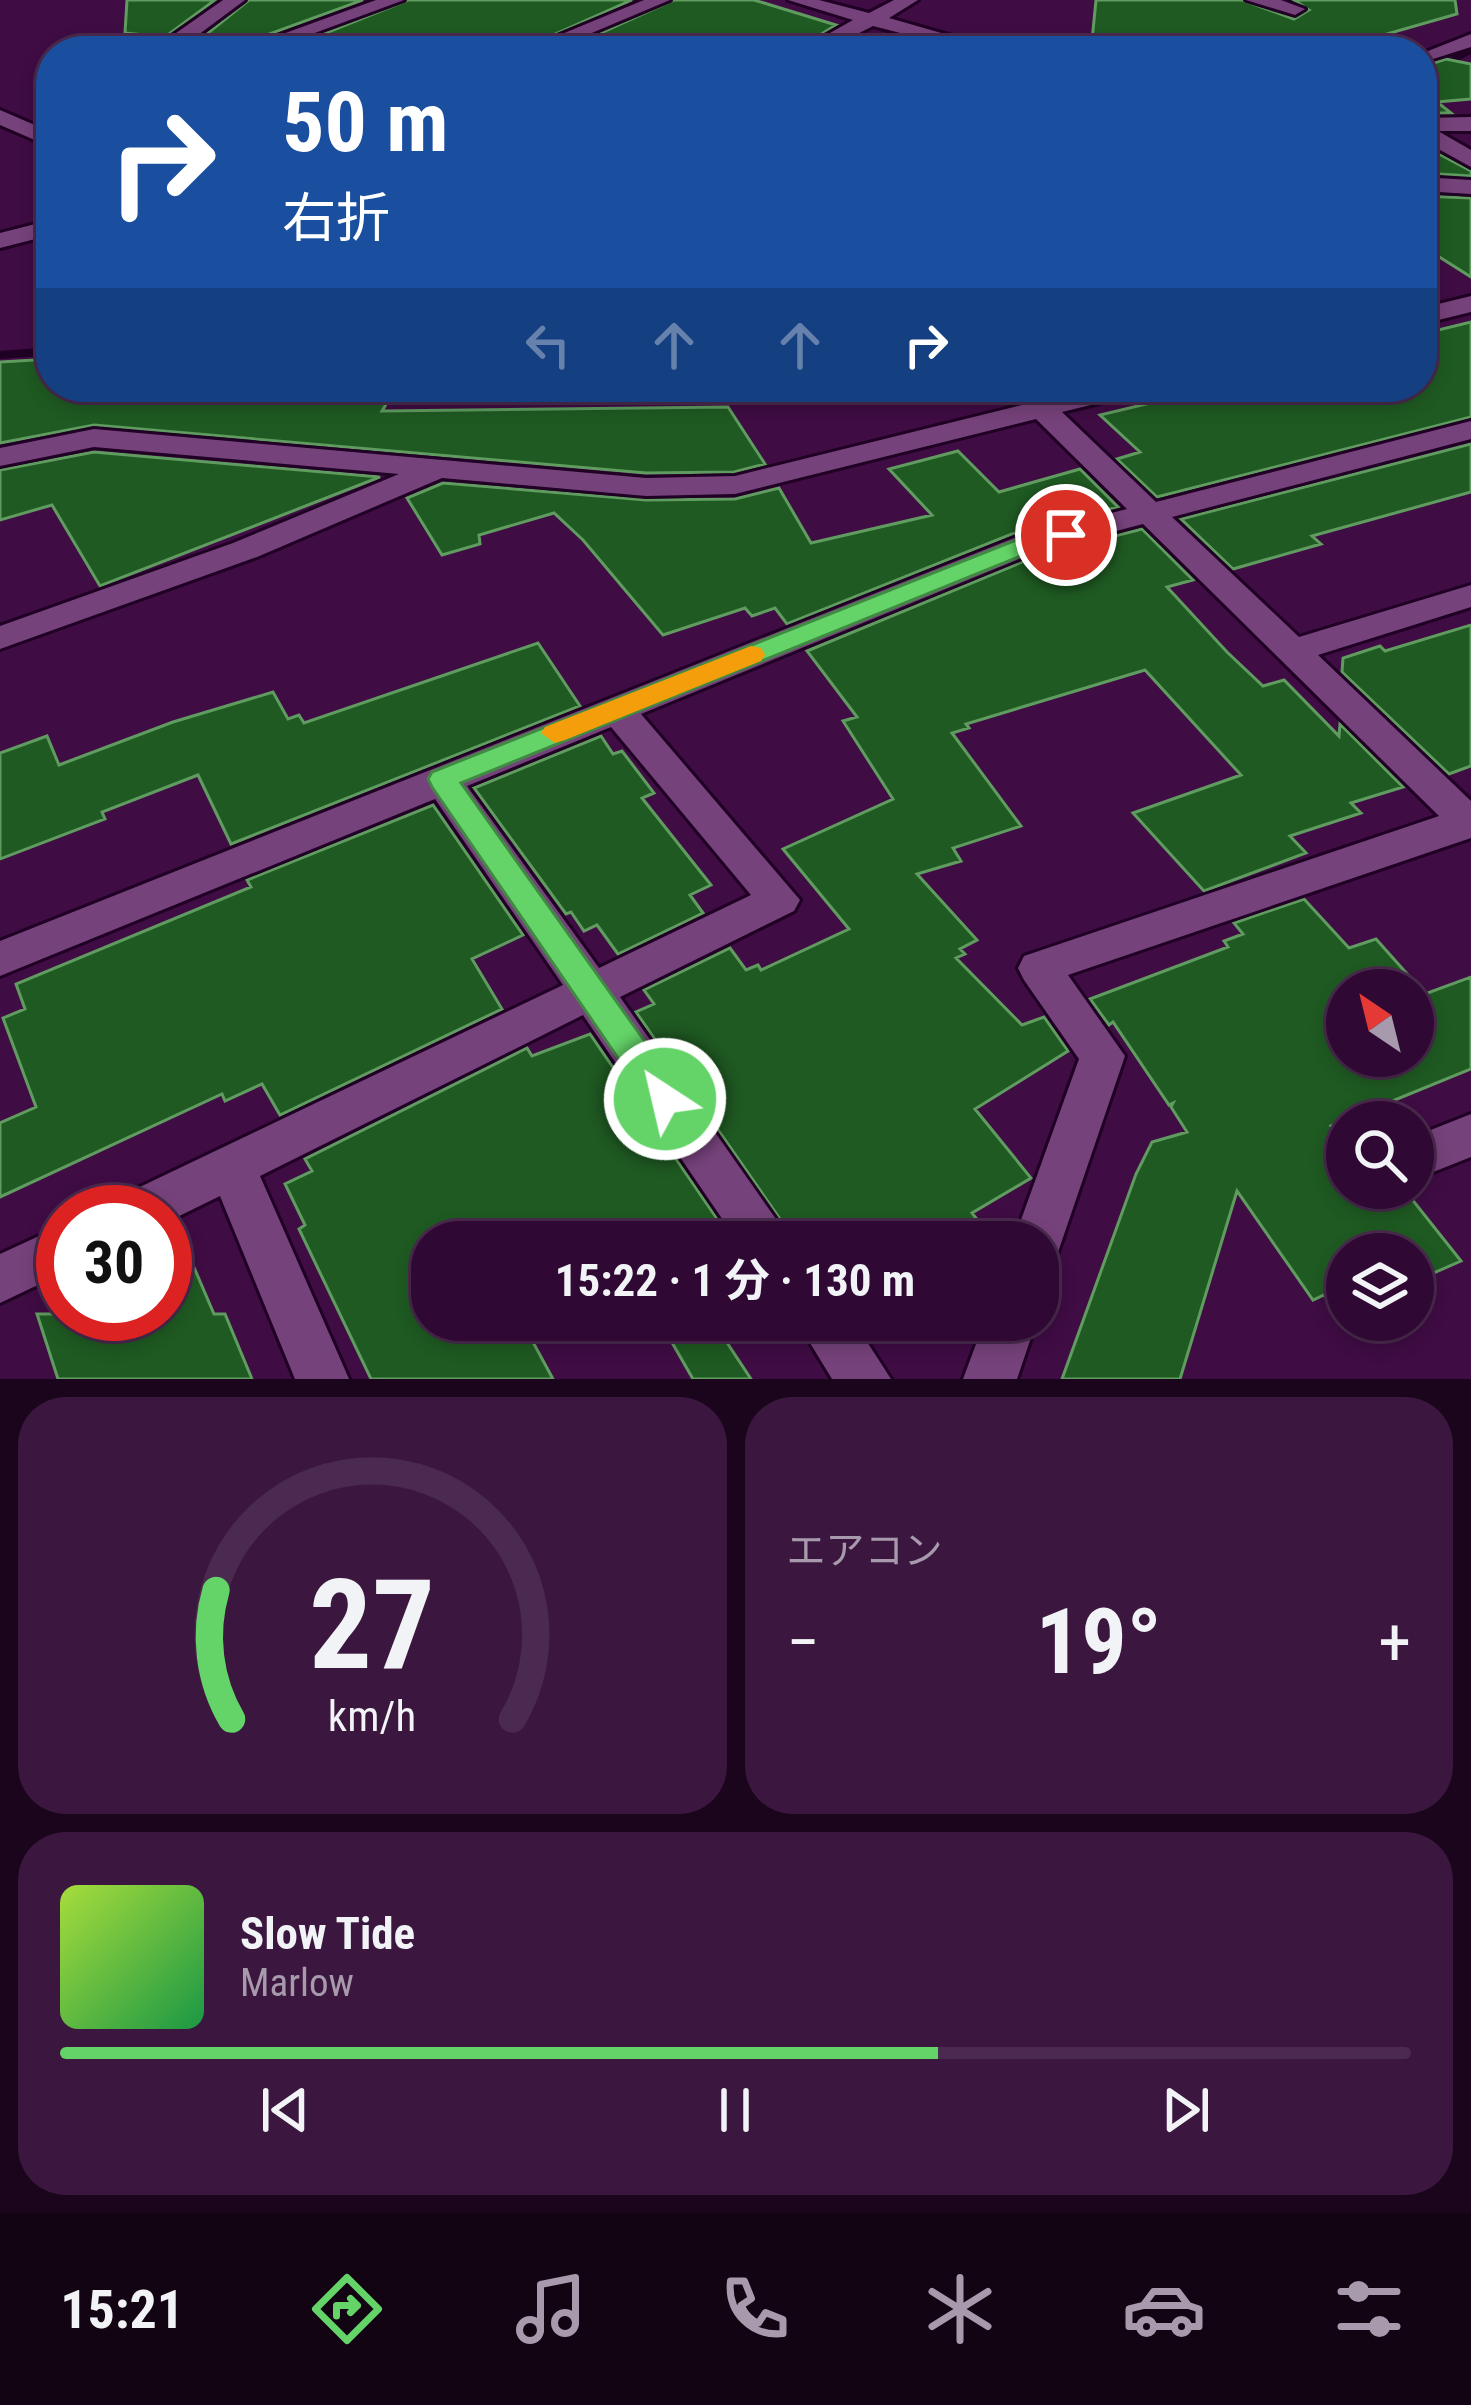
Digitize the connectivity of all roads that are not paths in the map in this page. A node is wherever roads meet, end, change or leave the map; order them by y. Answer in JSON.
{"nodes":[{"id":1,"x":236,"y":0,"type":"edge"},
{"id":2,"x":395,"y":0,"type":"edge"},
{"id":3,"x":661,"y":0,"type":"edge"},
{"id":4,"x":797,"y":0,"type":"edge"},
{"id":5,"x":909,"y":0,"type":"edge"},
{"id":6,"x":1255,"y":0,"type":"edge"},
{"id":7,"x":1295,"y":8,"type":"dead end"},
{"id":8,"x":875,"y":20,"type":"junction"},
{"id":9,"x":185,"y":36,"type":"edge"},
{"id":10,"x":290,"y":36,"type":"edge"},
{"id":11,"x":569,"y":36,"type":"edge"},
{"id":12,"x":840,"y":36,"type":"edge"},
{"id":13,"x":936,"y":36,"type":"edge"},
{"id":14,"x":1471,"y":40,"type":"edge"},
{"id":15,"x":1437,"y":52,"type":"edge"},
{"id":16,"x":0,"y":117,"type":"edge"},
{"id":17,"x":1471,"y":124,"type":"edge"},
{"id":18,"x":1437,"y":127,"type":"edge"},
{"id":19,"x":36,"y":133,"type":"edge"},
{"id":20,"x":1437,"y":138,"type":"edge"},
{"id":21,"x":1471,"y":160,"type":"edge"},
{"id":22,"x":1437,"y":185,"type":"edge"},
{"id":23,"x":1471,"y":188,"type":"edge"},
{"id":24,"x":36,"y":230,"type":"edge"},
{"id":25,"x":0,"y":241,"type":"edge"},
{"id":26,"x":1471,"y":304,"type":"edge"},
{"id":27,"x":1437,"y":312,"type":"edge"},
{"id":28,"x":1071,"y":402,"type":"edge"},
{"id":29,"x":1042,"y":410,"type":"junction"},
{"id":30,"x":1471,"y":430,"type":"edge"},
{"id":31,"x":0,"y":457,"type":"edge"},
{"id":32,"x":438,"y":468,"type":"junction"},
{"id":33,"x":1149,"y":514,"type":"junction"},
{"id":34,"x":1471,"y":596,"type":"edge"},
{"id":35,"x":0,"y":638,"type":"edge"},
{"id":36,"x":1289,"y":652,"type":"junction"},
{"id":37,"x":616,"y":709,"type":"junction"},
{"id":38,"x":442,"y":779,"type":"junction"},
{"id":39,"x":1470,"y":822,"type":"edge"},
{"id":40,"x":0,"y":959,"type":"edge"},
{"id":41,"x":589,"y":991,"type":"junction"},
{"id":42,"x":1471,"y":1135,"type":"edge"},
{"id":43,"x":1434,"y":1150,"type":"edge"},
{"id":44,"x":232,"y":1167,"type":"junction"},
{"id":45,"x":192,"y":1186,"type":"edge"},
{"id":46,"x":752,"y":1221,"type":"edge"},
{"id":47,"x":1045,"y":1221,"type":"edge"},
{"id":48,"x":36,"y":1262,"type":"edge"},
{"id":49,"x":0,"y":1279,"type":"edge"},
{"id":50,"x":837,"y":1341,"type":"edge"},
{"id":51,"x":1004,"y":1341,"type":"edge"},
{"id":52,"x":322,"y":1379,"type":"edge"},
{"id":53,"x":864,"y":1379,"type":"edge"},
{"id":54,"x":990,"y":1379,"type":"edge"}],
"edges":[{"from":1,"to":9,"type":"street"},
{"from":2,"to":10,"type":"street"},
{"from":3,"to":11,"type":"street"},
{"from":4,"to":8,"type":"street"},
{"from":5,"to":8,"type":"street"},
{"from":6,"to":7,"type":"street"},
{"from":8,"to":12,"type":"street"},
{"from":8,"to":13,"type":"street"},
{"from":14,"to":15,"type":"street"},
{"from":16,"to":19,"type":"street"},
{"from":17,"to":18,"type":"street"},
{"from":20,"to":21,"type":"street"},
{"from":22,"to":23,"type":"street"},
{"from":24,"to":25,"type":"street"},
{"from":26,"to":27,"type":"street"},
{"from":28,"to":29,"type":"street"},
{"from":29,"to":32,"type":"street"},
{"from":29,"to":33,"type":"street"},
{"from":30,"to":33,"type":"street"},
{"from":31,"to":32,"type":"street"},
{"from":32,"to":35,"type":"street"},
{"from":33,"to":36,"type":"street"},
{"from":33,"to":37,"type":"street"},
{"from":34,"to":36,"type":"street"},
{"from":36,"to":39,"type":"street"},
{"from":37,"to":38,"type":"street"},
{"from":37,"to":41,"type":"street"},
{"from":38,"to":40,"type":"street"},
{"from":38,"to":41,"type":"street"},
{"from":39,"to":47,"type":"street"},
{"from":41,"to":44,"type":"street"},
{"from":41,"to":46,"type":"street"},
{"from":42,"to":43,"type":"street"},
{"from":44,"to":45,"type":"street"},
{"from":44,"to":52,"type":"street"},
{"from":48,"to":49,"type":"street"},
{"from":50,"to":53,"type":"street"},
{"from":51,"to":54,"type":"street"}]}
